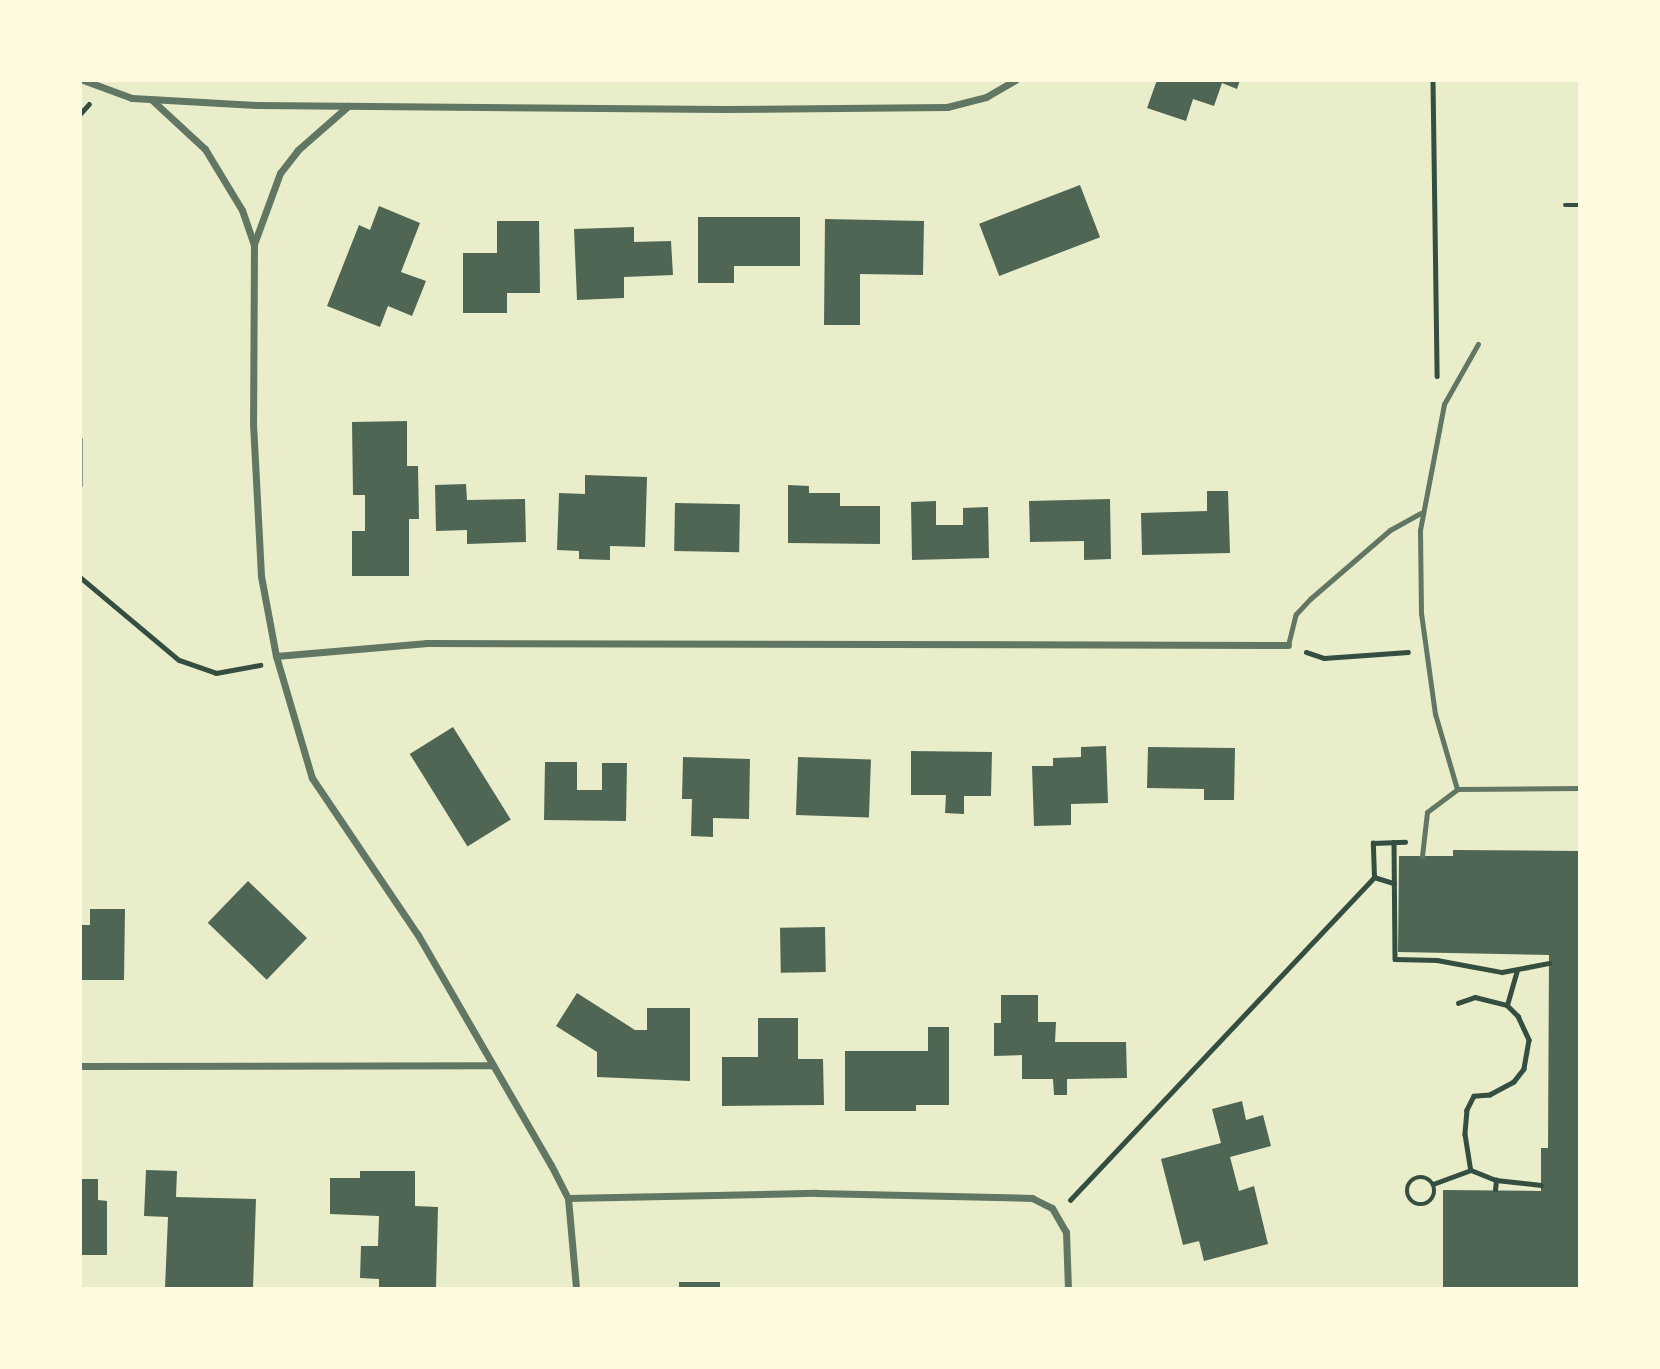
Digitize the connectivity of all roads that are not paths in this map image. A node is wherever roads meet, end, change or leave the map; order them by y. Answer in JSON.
{"nodes":[{"id":1,"x":83,"y":80,"type":"edge"},
{"id":2,"x":1015,"y":80,"type":"edge"},
{"id":3,"x":151,"y":99,"type":"junction"},
{"id":4,"x":348,"y":106,"type":"junction"},
{"id":5,"x":254,"y":244,"type":"junction"},
{"id":6,"x":1478,"y":344,"type":"dead end"},
{"id":7,"x":1421,"y":513,"type":"junction"},
{"id":8,"x":1288,"y":645,"type":"joint"},
{"id":9,"x":276,"y":656,"type":"junction"},
{"id":10,"x":1580,"y":788,"type":"edge"},
{"id":11,"x":1457,"y":789,"type":"junction"},
{"id":12,"x":1422,"y":856,"type":"dead end"},
{"id":13,"x":492,"y":1065,"type":"junction"},
{"id":14,"x":80,"y":1066,"type":"edge"},
{"id":15,"x":568,"y":1198,"type":"junction"},
{"id":16,"x":576,"y":1289,"type":"edge"},
{"id":17,"x":1068,"y":1289,"type":"edge"}],
"edges":[{"from":1,"to":3,"type":"street"},
{"from":2,"to":4,"type":"street"},
{"from":3,"to":4,"type":"street"},
{"from":3,"to":5,"type":"street"},
{"from":4,"to":5,"type":"street"},
{"from":5,"to":9,"type":"street"},
{"from":6,"to":7,"type":"lane"},
{"from":7,"to":8,"type":"lane"},
{"from":7,"to":11,"type":"lane"},
{"from":8,"to":9,"type":"street"},
{"from":9,"to":13,"type":"street"},
{"from":10,"to":11,"type":"lane"},
{"from":11,"to":12,"type":"lane"},
{"from":13,"to":14,"type":"street"},
{"from":13,"to":15,"type":"street"},
{"from":15,"to":16,"type":"street"},
{"from":15,"to":17,"type":"street"}]}
